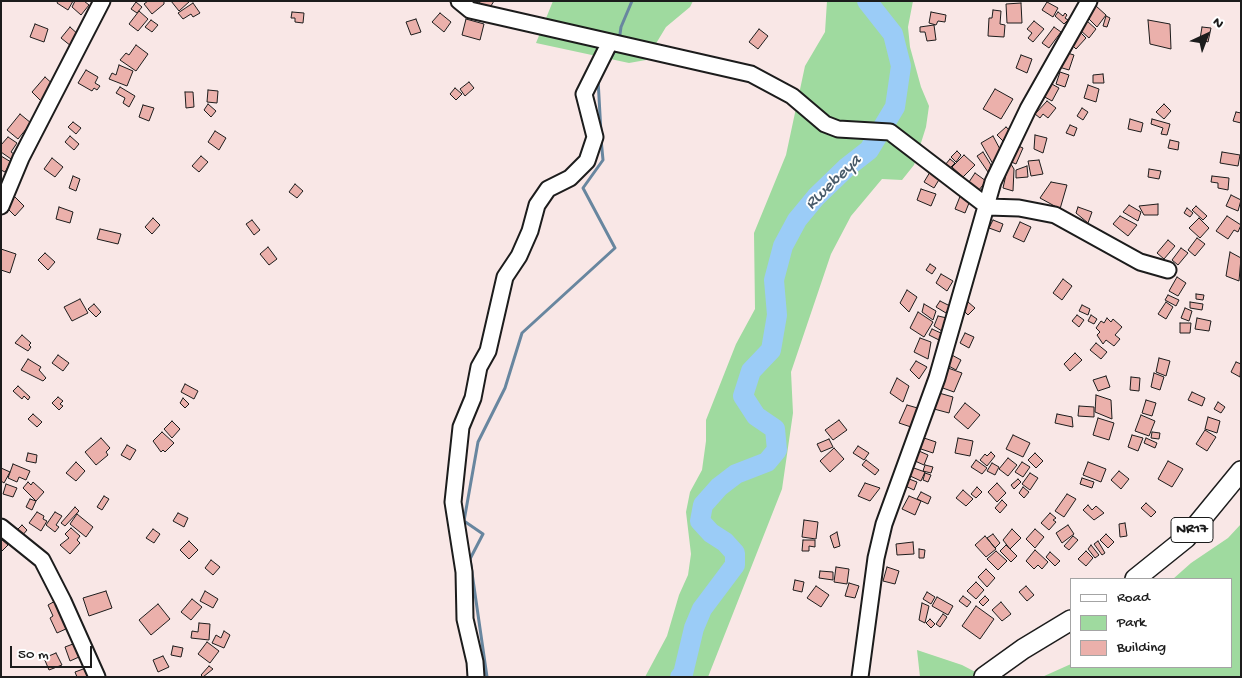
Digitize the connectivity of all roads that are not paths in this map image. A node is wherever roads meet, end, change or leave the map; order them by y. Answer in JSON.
{"nodes":[{"id":1,"x":102,"y":1,"type":"edge"},
{"id":2,"x":459,"y":1,"type":"edge"},
{"id":3,"x":1089,"y":1,"type":"edge"},
{"id":4,"x":610,"y":42,"type":"junction"},
{"id":5,"x":1,"y":206,"type":"edge"},
{"id":6,"x":988,"y":207,"type":"junction"},
{"id":7,"x":1168,"y":270,"type":"dead end"},
{"id":8,"x":1241,"y":471,"type":"edge"},
{"id":9,"x":1,"y":527,"type":"edge"},
{"id":10,"x":1136,"y":578,"type":"edge"},
{"id":11,"x":1070,"y":621,"type":"edge"},
{"id":12,"x":96,"y":677,"type":"edge"},
{"id":13,"x":476,"y":677,"type":"edge"},
{"id":14,"x":860,"y":677,"type":"edge"},
{"id":15,"x":984,"y":677,"type":"edge"}],
"edges":[{"from":1,"to":5,"type":"street"},
{"from":2,"to":4,"type":"street"},
{"from":3,"to":6,"type":"street"},
{"from":4,"to":6,"type":"street"},
{"from":4,"to":13,"type":"street"},
{"from":6,"to":7,"type":"street"},
{"from":6,"to":14,"type":"street"},
{"from":8,"to":10,"type":"main road","number":"NR17"},
{"from":9,"to":12,"type":"street"},
{"from":11,"to":15,"type":"main road"}]}
